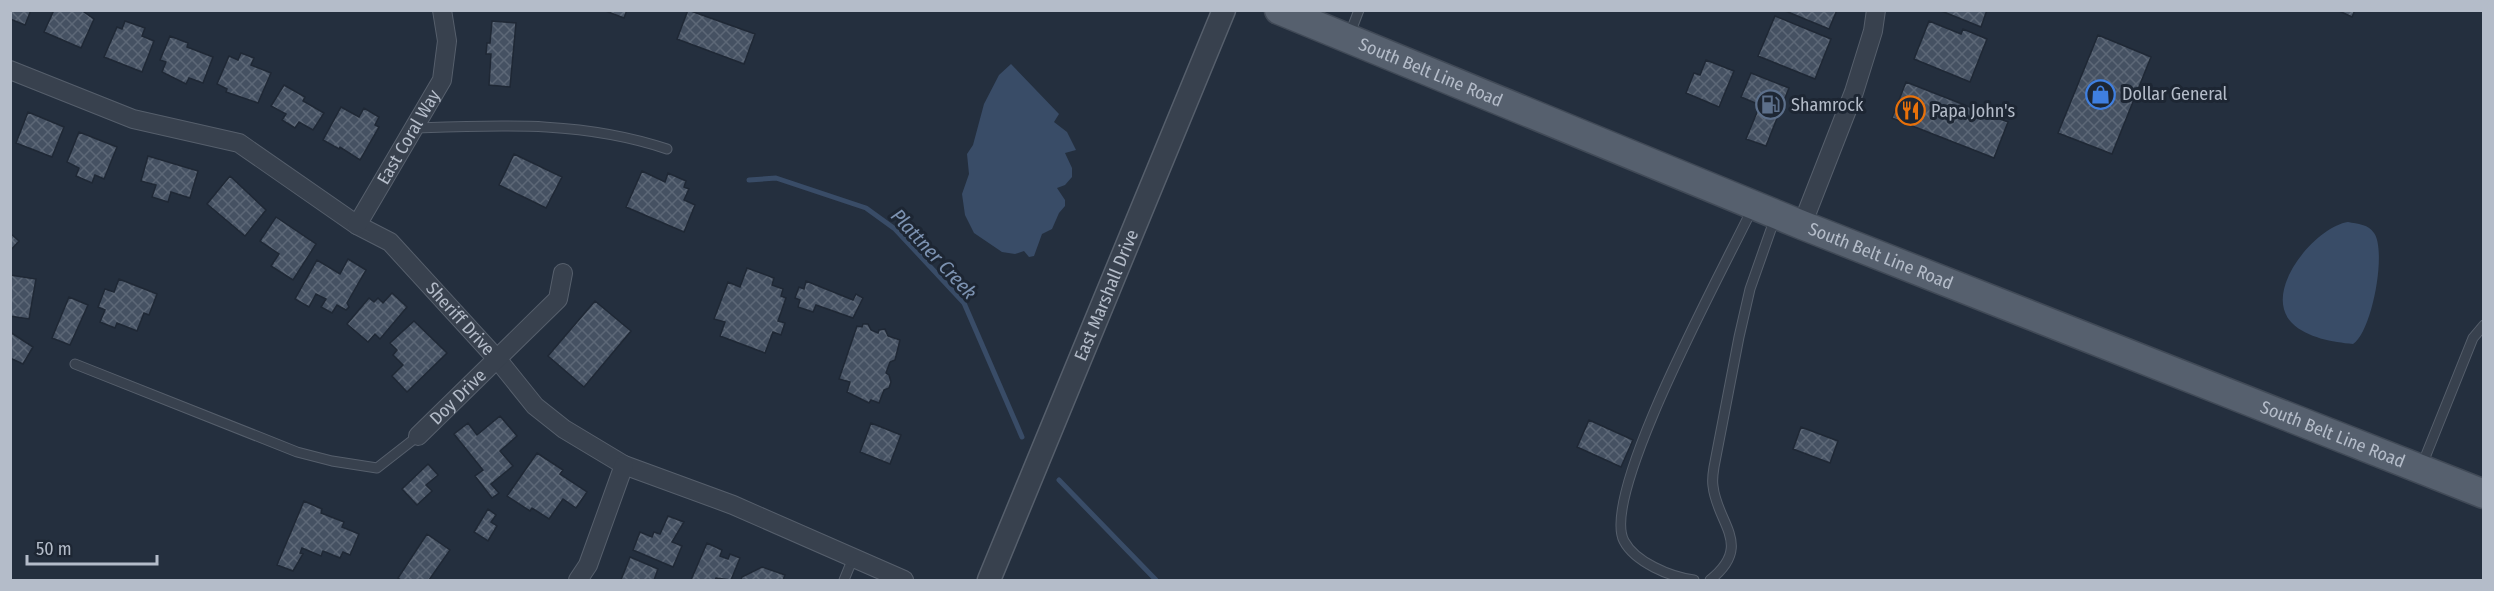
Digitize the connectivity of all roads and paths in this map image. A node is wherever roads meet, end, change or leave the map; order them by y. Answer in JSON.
{"nodes":[{"id":1,"x":442,"y":10,"type":"edge"},
{"id":2,"x":1224,"y":10,"type":"edge"},
{"id":3,"x":1359,"y":10,"type":"edge"},
{"id":4,"x":1876,"y":10,"type":"edge"},
{"id":5,"x":1285,"y":12,"type":"edge"},
{"id":6,"x":1347,"y":40,"type":"junction"},
{"id":7,"x":10,"y":70,"type":"edge"},
{"id":8,"x":414,"y":128,"type":"junction"},
{"id":9,"x":666,"y":149,"type":"dead end"},
{"id":10,"x":1765,"y":210,"type":"junction"},
{"id":11,"x":357,"y":225,"type":"junction"},
{"id":12,"x":1802,"y":225,"type":"junction"},
{"id":13,"x":563,"y":273,"type":"dead end"},
{"id":14,"x":2484,"y":325,"type":"edge"},
{"id":15,"x":498,"y":360,"type":"junction"},
{"id":16,"x":75,"y":364,"type":"dead end"},
{"id":17,"x":418,"y":436,"type":"joint"},
{"id":18,"x":624,"y":465,"type":"junction"},
{"id":19,"x":2421,"y":469,"type":"junction"},
{"id":20,"x":2484,"y":494,"type":"edge"},
{"id":21,"x":853,"y":558,"type":"junction"},
{"id":22,"x":578,"y":580,"type":"edge"},
{"id":23,"x":844,"y":580,"type":"edge"},
{"id":24,"x":904,"y":580,"type":"edge"},
{"id":25,"x":989,"y":580,"type":"edge"},
{"id":26,"x":1694,"y":580,"type":"edge"},
{"id":27,"x":1710,"y":580,"type":"edge"}],
"edges":[{"from":1,"to":8,"type":"street","name":"East Coral Way"},
{"from":2,"to":25,"type":"street","name":"East Marshall Drive"},
{"from":3,"to":6,"type":"lane"},
{"from":4,"to":12,"type":"street"},
{"from":5,"to":6,"type":"main road","name":"South Belt Line Road"},
{"from":6,"to":10,"type":"main road","name":"South Belt Line Road"},
{"from":7,"to":11,"type":"street","name":"Sheriff Drive"},
{"from":8,"to":9,"type":"lane"},
{"from":8,"to":11,"type":"street","name":"East Coral Way"},
{"from":10,"to":12,"type":"main road","name":"South Belt Line Road"},
{"from":10,"to":26,"type":"lane"},
{"from":10,"to":27,"type":"lane"},
{"from":11,"to":15,"type":"street","name":"Sheriff Drive"},
{"from":12,"to":19,"type":"main road","name":"South Belt Line Road"},
{"from":13,"to":15,"type":"street","name":"Doy Drive"},
{"from":14,"to":19,"type":"lane"},
{"from":15,"to":17,"type":"street","name":"Doy Drive"},
{"from":15,"to":18,"type":"street","name":"Sheriff Drive"},
{"from":16,"to":17,"type":"lane"},
{"from":18,"to":21,"type":"street","name":"Sheriff Drive"},
{"from":18,"to":22,"type":"street"},
{"from":19,"to":20,"type":"main road","name":"South Belt Line Road"},
{"from":21,"to":23,"type":"lane"},
{"from":21,"to":24,"type":"street","name":"Sheriff Drive"}]}
